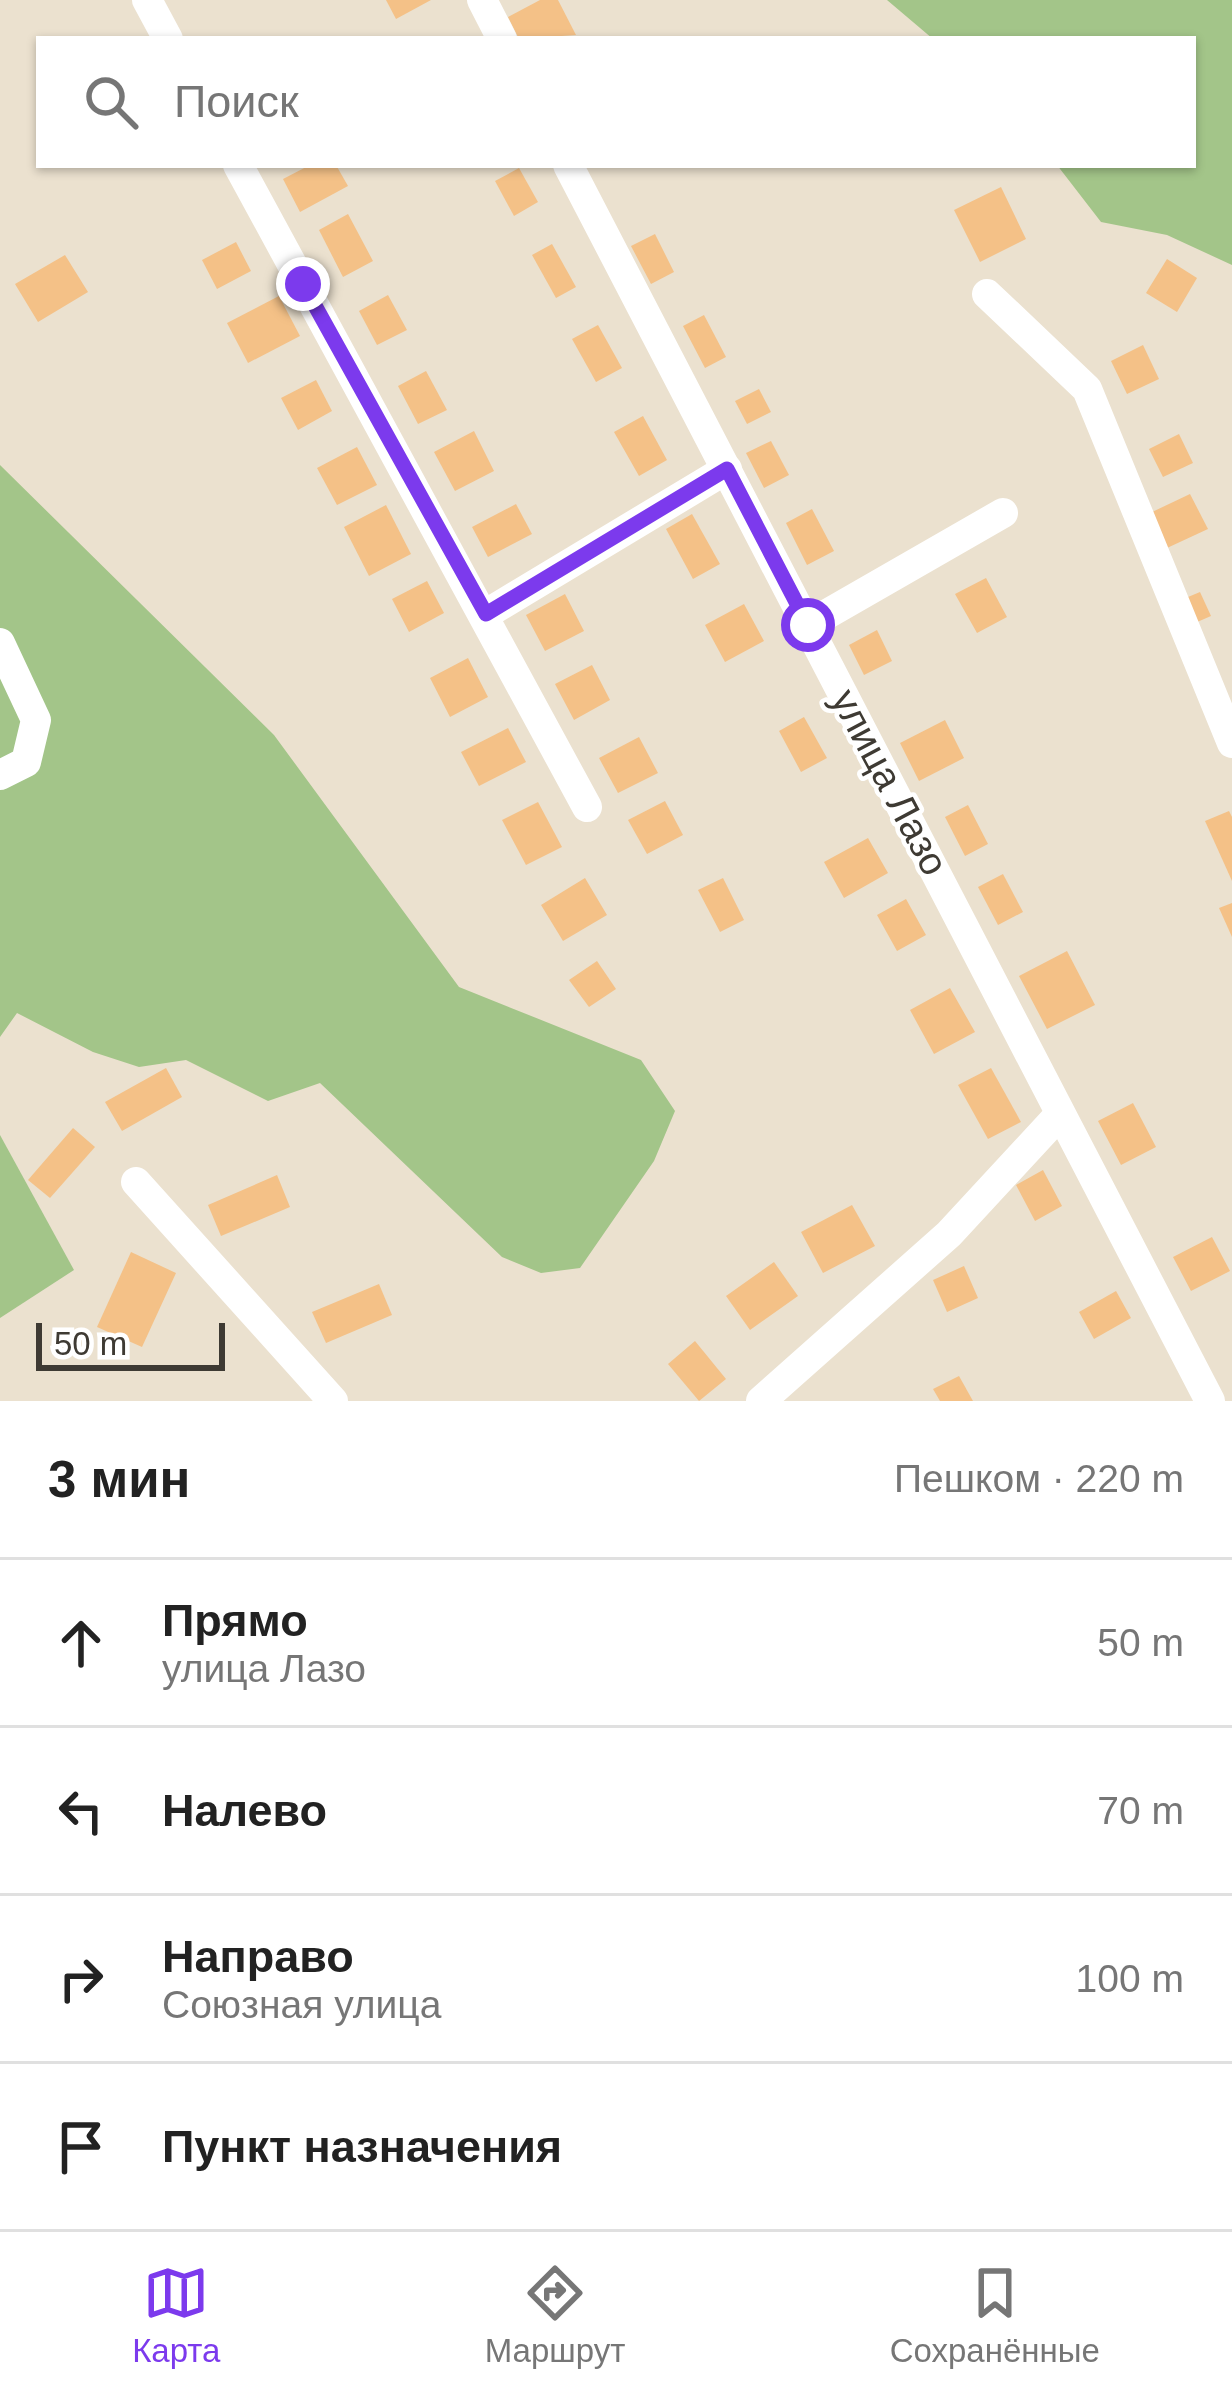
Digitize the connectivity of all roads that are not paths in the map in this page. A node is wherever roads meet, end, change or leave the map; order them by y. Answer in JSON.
{"nodes":[{"id":1,"x":147,"y":0,"type":"edge"},
{"id":2,"x":482,"y":0,"type":"edge"},
{"id":3,"x":166,"y":36,"type":"edge"},
{"id":4,"x":500,"y":36,"type":"edge"},
{"id":5,"x":240,"y":168,"type":"edge"},
{"id":6,"x":570,"y":168,"type":"edge"},
{"id":7,"x":987,"y":294,"type":"dead end"},
{"id":8,"x":727,"y":469,"type":"junction"},
{"id":9,"x":1003,"y":512,"type":"dead end"},
{"id":10,"x":486,"y":614,"type":"junction"},
{"id":11,"x":808,"y":625,"type":"junction"},
{"id":12,"x":0,"y":643,"type":"edge"},
{"id":13,"x":1232,"y":743,"type":"edge"},
{"id":14,"x":0,"y":775,"type":"edge"},
{"id":15,"x":587,"y":807,"type":"dead end"},
{"id":16,"x":1060,"y":1114,"type":"junction"},
{"id":17,"x":136,"y":1182,"type":"dead end"},
{"id":18,"x":333,"y":1401,"type":"edge"},
{"id":19,"x":761,"y":1401,"type":"edge"},
{"id":20,"x":1210,"y":1401,"type":"edge"}],
"edges":[{"from":1,"to":3,"type":"street"},
{"from":2,"to":4,"type":"street"},
{"from":5,"to":10,"type":"street"},
{"from":6,"to":8,"type":"street","name":"улица Лазо"},
{"from":7,"to":13,"type":"street"},
{"from":8,"to":10,"type":"street"},
{"from":8,"to":11,"type":"street","name":"улица Лазо"},
{"from":9,"to":11,"type":"street"},
{"from":10,"to":15,"type":"street"},
{"from":11,"to":16,"type":"street","name":"улица Лазо"},
{"from":12,"to":14,"type":"street"},
{"from":16,"to":19,"type":"street"},
{"from":16,"to":20,"type":"street","name":"улица Лазо"},
{"from":17,"to":18,"type":"street"}]}
